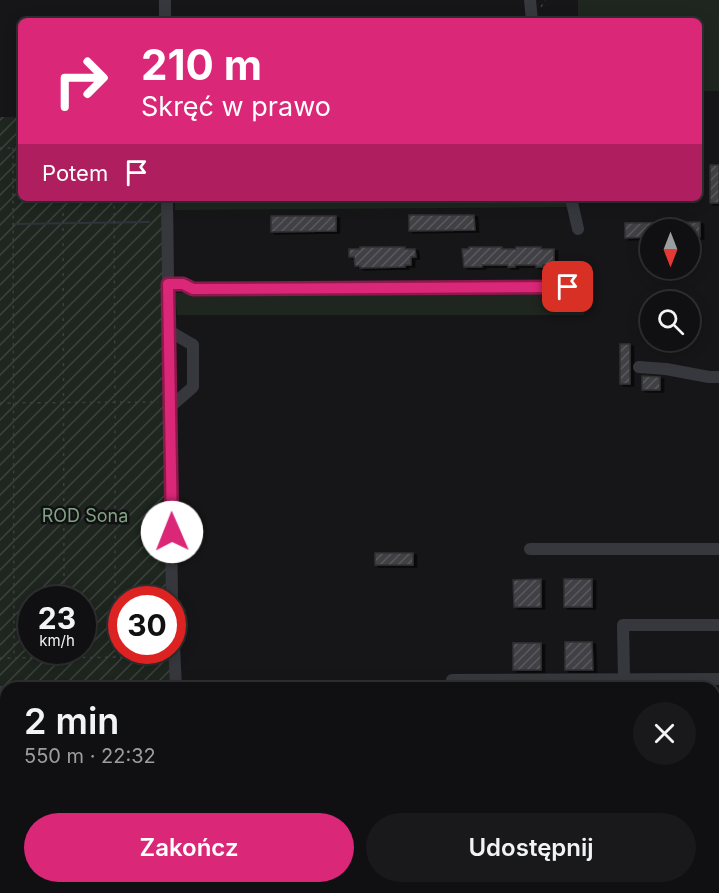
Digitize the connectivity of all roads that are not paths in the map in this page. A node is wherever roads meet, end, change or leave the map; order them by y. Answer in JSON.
{"nodes":[{"id":1,"x":165,"y":0,"type":"edge"},
{"id":2,"x":530,"y":0,"type":"edge"},
{"id":3,"x":165,"y":18,"type":"edge"},
{"id":4,"x":532,"y":18,"type":"edge"},
{"id":5,"x":167,"y":201,"type":"edge"},
{"id":6,"x":572,"y":201,"type":"edge"},
{"id":7,"x":578,"y":229,"type":"dead end"},
{"id":8,"x":168,"y":284,"type":"junction"},
{"id":9,"x":568,"y":287,"type":"dead end"},
{"id":10,"x":169,"y":331,"type":"junction"},
{"id":11,"x":639,"y":367,"type":"dead end"},
{"id":12,"x":719,"y":377,"type":"edge"},
{"id":13,"x":170,"y":404,"type":"junction"},
{"id":14,"x":530,"y":549,"type":"dead end"},
{"id":15,"x":719,"y":549,"type":"edge"},
{"id":16,"x":172,"y":586,"type":"edge"},
{"id":17,"x":719,"y":625,"type":"edge"},
{"id":18,"x":175,"y":664,"type":"edge"},
{"id":19,"x":624,"y":679,"type":"junction"},
{"id":20,"x":719,"y":679,"type":"edge"},
{"id":21,"x":452,"y":680,"type":"dead end"},
{"id":22,"x":176,"y":682,"type":"edge"}],
"edges":[{"from":1,"to":3,"type":"street"},
{"from":2,"to":4,"type":"street"},
{"from":5,"to":8,"type":"street"},
{"from":6,"to":7,"type":"street"},
{"from":8,"to":9,"type":"street"},
{"from":8,"to":10,"type":"street"},
{"from":10,"to":13,"type":"street"},
{"from":10,"to":13,"type":"street"},
{"from":11,"to":12,"type":"street"},
{"from":13,"to":16,"type":"street"},
{"from":14,"to":15,"type":"street"},
{"from":17,"to":19,"type":"street"},
{"from":18,"to":22,"type":"street"},
{"from":19,"to":20,"type":"street"},
{"from":19,"to":21,"type":"street"}]}
